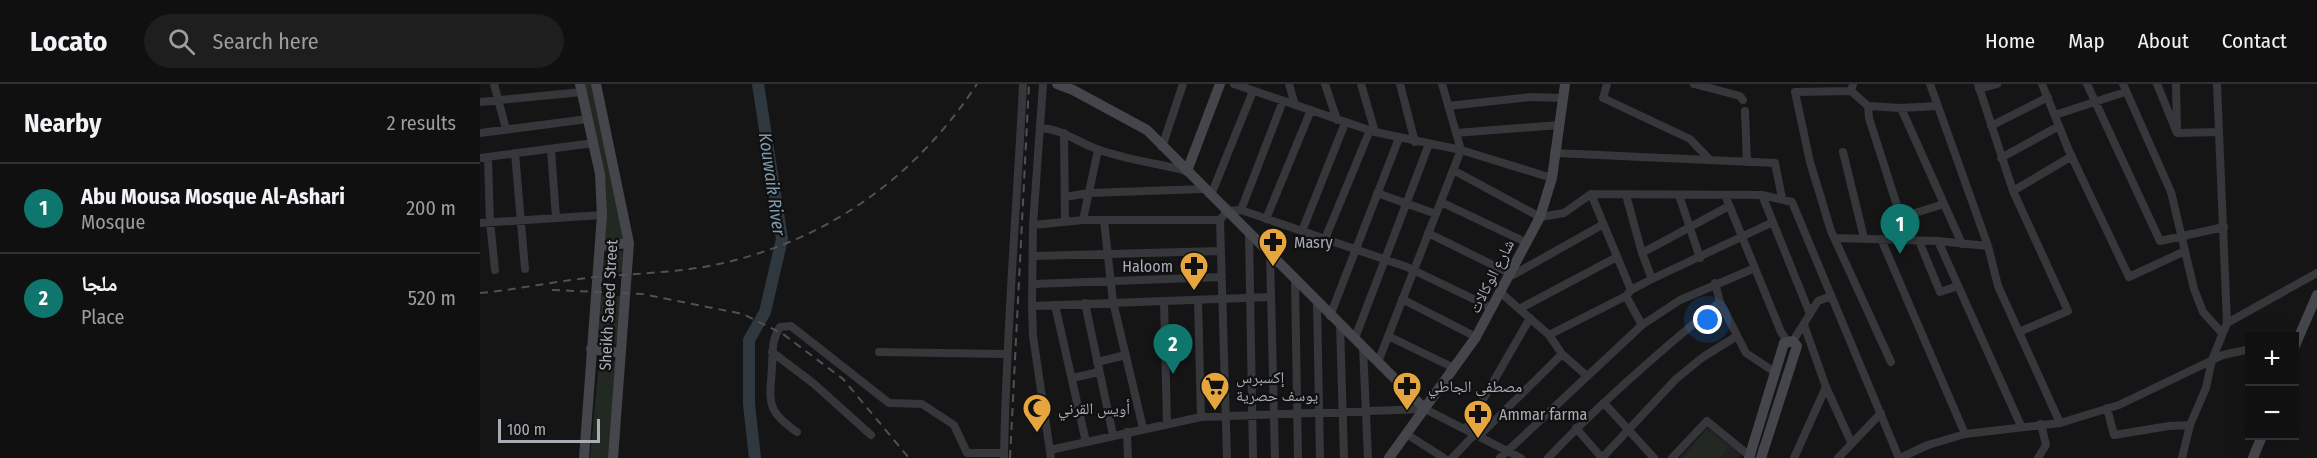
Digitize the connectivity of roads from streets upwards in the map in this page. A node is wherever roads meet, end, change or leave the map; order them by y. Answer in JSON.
{"nodes":[{"id":1,"x":494,"y":84,"type":"edge"},
{"id":2,"x":596,"y":84,"type":"edge"},
{"id":3,"x":1023,"y":84,"type":"edge"},
{"id":4,"x":1043,"y":84,"type":"edge"},
{"id":5,"x":1057,"y":84,"type":"edge"},
{"id":6,"x":1183,"y":84,"type":"edge"},
{"id":7,"x":1220,"y":84,"type":"edge"},
{"id":8,"x":1234,"y":84,"type":"edge"},
{"id":9,"x":1289,"y":84,"type":"edge"},
{"id":10,"x":1325,"y":84,"type":"edge"},
{"id":11,"x":1361,"y":84,"type":"edge"},
{"id":12,"x":1400,"y":84,"type":"edge"},
{"id":13,"x":1442,"y":84,"type":"edge"},
{"id":14,"x":1565,"y":84,"type":"edge"},
{"id":15,"x":1607,"y":84,"type":"edge"},
{"id":16,"x":1694,"y":84,"type":"edge"},
{"id":17,"x":1930,"y":84,"type":"edge"},
{"id":18,"x":1997,"y":84,"type":"edge"},
{"id":19,"x":2042,"y":84,"type":"edge"},
{"id":20,"x":2087,"y":84,"type":"edge"},
{"id":21,"x":2157,"y":84,"type":"edge"},
{"id":22,"x":2176,"y":84,"type":"edge"},
{"id":23,"x":2217,"y":84,"type":"edge"},
{"id":24,"x":1978,"y":86,"type":"edge"},
{"id":25,"x":1852,"y":87,"type":"edge"},
{"id":26,"x":581,"y":88,"type":"edge"},
{"id":27,"x":2124,"y":88,"type":"edge"},
{"id":28,"x":1253,"y":91,"type":"junction"},
{"id":29,"x":2048,"y":97,"type":"junction"},
{"id":30,"x":1563,"y":98,"type":"junction"},
{"id":31,"x":498,"y":100,"type":"junction"},
{"id":32,"x":1743,"y":100,"type":"dead end"},
{"id":33,"x":1282,"y":101,"type":"junction"},
{"id":34,"x":480,"y":102,"type":"edge"},
{"id":35,"x":2095,"y":103,"type":"junction"},
{"id":36,"x":1295,"y":105,"type":"junction"},
{"id":37,"x":1448,"y":106,"type":"junction"},
{"id":38,"x":1868,"y":106,"type":"junction"},
{"id":39,"x":1937,"y":106,"type":"junction"},
{"id":40,"x":1901,"y":108,"type":"junction"},
{"id":41,"x":1311,"y":110,"type":"junction"},
{"id":42,"x":1745,"y":111,"type":"dead end"},
{"id":43,"x":2055,"y":115,"type":"junction"},
{"id":44,"x":588,"y":119,"type":"junction"},
{"id":45,"x":1341,"y":122,"type":"junction"},
{"id":46,"x":1558,"y":125,"type":"junction"},
{"id":47,"x":1991,"y":126,"type":"junction"},
{"id":48,"x":2059,"y":126,"type":"junction"},
{"id":49,"x":1041,"y":128,"type":"junction"},
{"id":50,"x":506,"y":129,"type":"junction"},
{"id":51,"x":1372,"y":131,"type":"junction"},
{"id":52,"x":2219,"y":132,"type":"junction"},
{"id":53,"x":480,"y":133,"type":"edge"},
{"id":54,"x":1064,"y":133,"type":"junction"},
{"id":55,"x":1456,"y":133,"type":"junction"},
{"id":56,"x":2177,"y":133,"type":"junction"},
{"id":57,"x":1399,"y":138,"type":"junction"},
{"id":58,"x":1415,"y":142,"type":"junction"},
{"id":59,"x":594,"y":143,"type":"junction"},
{"id":60,"x":1429,"y":144,"type":"junction"},
{"id":61,"x":1162,"y":147,"type":"junction"},
{"id":62,"x":551,"y":149,"type":"junction"},
{"id":63,"x":1098,"y":150,"type":"junction"},
{"id":64,"x":1461,"y":150,"type":"junction"},
{"id":65,"x":515,"y":153,"type":"junction"},
{"id":66,"x":1554,"y":153,"type":"junction"},
{"id":67,"x":1843,"y":153,"type":"dead end"},
{"id":68,"x":2072,"y":156,"type":"junction"},
{"id":69,"x":484,"y":157,"type":"edge"},
{"id":70,"x":2001,"y":158,"type":"junction"},
{"id":71,"x":1710,"y":160,"type":"junction"},
{"id":72,"x":1747,"y":162,"type":"junction"},
{"id":73,"x":1453,"y":170,"type":"junction"},
{"id":74,"x":1187,"y":171,"type":"junction"},
{"id":75,"x":1552,"y":178,"type":"junction"},
{"id":76,"x":2013,"y":191,"type":"junction"},
{"id":77,"x":1207,"y":192,"type":"junction"},
{"id":78,"x":1089,"y":193,"type":"junction"},
{"id":79,"x":1377,"y":193,"type":"junction"},
{"id":80,"x":1591,"y":194,"type":"junction"},
{"id":81,"x":1626,"y":195,"type":"junction"},
{"id":82,"x":1679,"y":195,"type":"junction"},
{"id":83,"x":1725,"y":195,"type":"junction"},
{"id":84,"x":1762,"y":195,"type":"junction"},
{"id":85,"x":1065,"y":196,"type":"junction"},
{"id":86,"x":1782,"y":198,"type":"junction"},
{"id":87,"x":1441,"y":202,"type":"junction"},
{"id":88,"x":1406,"y":203,"type":"junction"},
{"id":89,"x":1944,"y":204,"type":"junction"},
{"id":90,"x":1729,"y":206,"type":"junction"},
{"id":91,"x":1240,"y":210,"type":"junction"},
{"id":92,"x":1436,"y":214,"type":"junction"},
{"id":93,"x":602,"y":215,"type":"junction"},
{"id":94,"x":1223,"y":215,"type":"junction"},
{"id":95,"x":1540,"y":217,"type":"junction"},
{"id":96,"x":1902,"y":217,"type":"junction"},
{"id":97,"x":556,"y":218,"type":"junction"},
{"id":98,"x":1266,"y":219,"type":"junction"},
{"id":99,"x":520,"y":220,"type":"junction"},
{"id":100,"x":1083,"y":220,"type":"junction"},
{"id":101,"x":1104,"y":220,"type":"junction"},
{"id":102,"x":1065,"y":221,"type":"junction"},
{"id":103,"x":490,"y":222,"type":"junction"},
{"id":104,"x":1773,"y":222,"type":"junction"},
{"id":105,"x":480,"y":223,"type":"edge"},
{"id":106,"x":1033,"y":225,"type":"junction"},
{"id":107,"x":1602,"y":225,"type":"junction"},
{"id":108,"x":1690,"y":227,"type":"junction"},
{"id":109,"x":2224,"y":227,"type":"junction"},
{"id":110,"x":1302,"y":231,"type":"junction"},
{"id":111,"x":1249,"y":233,"type":"junction"},
{"id":112,"x":1428,"y":233,"type":"junction"},
{"id":113,"x":2182,"y":237,"type":"junction"},
{"id":114,"x":1743,"y":238,"type":"junction"},
{"id":115,"x":1834,"y":238,"type":"junction"},
{"id":116,"x":1864,"y":238,"type":"junction"},
{"id":117,"x":1325,"y":239,"type":"junction"},
{"id":118,"x":1881,"y":239,"type":"junction"},
{"id":119,"x":1908,"y":240,"type":"junction"},
{"id":120,"x":1919,"y":241,"type":"junction"},
{"id":121,"x":1938,"y":241,"type":"junction"},
{"id":122,"x":1525,"y":242,"type":"junction"},
{"id":123,"x":628,"y":243,"type":"junction"},
{"id":124,"x":1962,"y":244,"type":"junction"},
{"id":125,"x":600,"y":246,"type":"junction"},
{"id":126,"x":1988,"y":246,"type":"junction"},
{"id":127,"x":1355,"y":249,"type":"junction"},
{"id":128,"x":1221,"y":250,"type":"junction"},
{"id":129,"x":2185,"y":251,"type":"junction"},
{"id":130,"x":1107,"y":253,"type":"junction"},
{"id":131,"x":1642,"y":253,"type":"junction"},
{"id":132,"x":1270,"y":254,"type":"junction"},
{"id":133,"x":1033,"y":256,"type":"junction"},
{"id":134,"x":1617,"y":257,"type":"junction"},
{"id":135,"x":1700,"y":258,"type":"junction"},
{"id":136,"x":1383,"y":259,"type":"junction"},
{"id":137,"x":1755,"y":268,"type":"junction"},
{"id":138,"x":525,"y":269,"type":"dead end"},
{"id":139,"x":495,"y":270,"type":"dead end"},
{"id":140,"x":1413,"y":270,"type":"junction"},
{"id":141,"x":1508,"y":273,"type":"junction"},
{"id":142,"x":2317,"y":273,"type":"edge"},
{"id":143,"x":1222,"y":278,"type":"junction"},
{"id":144,"x":1111,"y":279,"type":"junction"},
{"id":145,"x":1652,"y":279,"type":"junction"},
{"id":146,"x":1295,"y":281,"type":"junction"},
{"id":147,"x":1716,"y":283,"type":"junction"},
{"id":148,"x":1034,"y":284,"type":"junction"},
{"id":149,"x":1958,"y":286,"type":"junction"},
{"id":150,"x":1500,"y":292,"type":"junction"},
{"id":151,"x":1629,"y":293,"type":"junction"},
{"id":152,"x":2317,"y":295,"type":"edge"},
{"id":153,"x":1831,"y":296,"type":"junction"},
{"id":154,"x":1271,"y":297,"type":"junction"},
{"id":155,"x":1248,"y":298,"type":"junction"},
{"id":156,"x":1223,"y":299,"type":"junction"},
{"id":157,"x":1402,"y":299,"type":"junction"},
{"id":158,"x":1197,"y":300,"type":"junction"},
{"id":159,"x":1164,"y":301,"type":"junction"},
{"id":160,"x":1113,"y":302,"type":"junction"},
{"id":161,"x":1317,"y":302,"type":"junction"},
{"id":162,"x":1720,"y":302,"type":"junction"},
{"id":163,"x":1085,"y":303,"type":"junction"},
{"id":164,"x":1055,"y":305,"type":"junction"},
{"id":165,"x":1032,"y":306,"type":"junction"},
{"id":166,"x":1492,"y":308,"type":"junction"},
{"id":167,"x":1519,"y":309,"type":"junction"},
{"id":168,"x":1810,"y":314,"type":"junction"},
{"id":169,"x":1330,"y":316,"type":"junction"},
{"id":170,"x":1530,"y":318,"type":"junction"},
{"id":171,"x":1340,"y":323,"type":"junction"},
{"id":172,"x":2227,"y":324,"type":"junction"},
{"id":173,"x":1642,"y":325,"type":"junction"},
{"id":174,"x":1804,"y":325,"type":"junction"},
{"id":175,"x":2019,"y":332,"type":"junction"},
{"id":176,"x":2222,"y":333,"type":"junction"},
{"id":177,"x":1549,"y":335,"type":"junction"},
{"id":178,"x":1388,"y":336,"type":"junction"},
{"id":179,"x":1737,"y":336,"type":"junction"},
{"id":180,"x":1476,"y":337,"type":"junction"},
{"id":181,"x":2299,"y":337,"type":"edge"},
{"id":182,"x":1355,"y":338,"type":"junction"},
{"id":183,"x":1790,"y":341,"type":"junction"},
{"id":184,"x":1363,"y":347,"type":"junction"},
{"id":185,"x":591,"y":349,"type":"junction"},
{"id":186,"x":2245,"y":350,"type":"edge"},
{"id":187,"x":772,"y":352,"type":"junction"},
{"id":188,"x":879,"y":352,"type":"dead end"},
{"id":189,"x":621,"y":353,"type":"junction"},
{"id":190,"x":1006,"y":354,"type":"junction"},
{"id":191,"x":1562,"y":354,"type":"junction"},
{"id":192,"x":1126,"y":355,"type":"junction"},
{"id":193,"x":2212,"y":360,"type":"junction"},
{"id":194,"x":1097,"y":362,"type":"junction"},
{"id":195,"x":1378,"y":362,"type":"junction"},
{"id":196,"x":1891,"y":362,"type":"dead end"},
{"id":197,"x":1452,"y":367,"type":"junction"},
{"id":198,"x":1099,"y":372,"type":"junction"},
{"id":199,"x":1776,"y":374,"type":"junction"},
{"id":200,"x":1587,"y":376,"type":"junction"},
{"id":201,"x":1072,"y":378,"type":"junction"},
{"id":202,"x":1826,"y":387,"type":"junction"},
{"id":203,"x":1604,"y":402,"type":"junction"},
{"id":204,"x":2107,"y":408,"type":"junction"},
{"id":205,"x":1425,"y":409,"type":"junction"},
{"id":206,"x":1364,"y":412,"type":"junction"},
{"id":207,"x":1319,"y":413,"type":"junction"},
{"id":208,"x":1341,"y":413,"type":"junction"},
{"id":209,"x":1881,"y":413,"type":"junction"},
{"id":210,"x":1273,"y":414,"type":"junction"},
{"id":211,"x":1296,"y":414,"type":"junction"},
{"id":212,"x":1226,"y":415,"type":"junction"},
{"id":213,"x":1251,"y":415,"type":"junction"},
{"id":214,"x":1201,"y":417,"type":"junction"},
{"id":215,"x":1167,"y":423,"type":"junction"},
{"id":216,"x":2060,"y":423,"type":"junction"},
{"id":217,"x":2041,"y":424,"type":"junction"},
{"id":218,"x":2190,"y":425,"type":"junction"},
{"id":219,"x":2021,"y":426,"type":"junction"},
{"id":220,"x":1143,"y":428,"type":"junction"},
{"id":221,"x":1576,"y":428,"type":"junction"},
{"id":222,"x":1466,"y":429,"type":"junction"},
{"id":223,"x":797,"y":432,"type":"dead end"},
{"id":224,"x":1127,"y":432,"type":"junction"},
{"id":225,"x":1629,"y":432,"type":"junction"},
{"id":226,"x":1965,"y":434,"type":"junction"},
{"id":227,"x":871,"y":435,"type":"dead end"},
{"id":228,"x":1113,"y":435,"type":"junction"},
{"id":229,"x":1408,"y":435,"type":"junction"},
{"id":230,"x":1477,"y":435,"type":"junction"},
{"id":231,"x":2260,"y":440,"type":"edge"},
{"id":232,"x":1086,"y":442,"type":"junction"},
{"id":233,"x":1851,"y":442,"type":"junction"},
{"id":234,"x":1508,"y":451,"type":"junction"},
{"id":235,"x":1051,"y":454,"type":"edge"},
{"id":236,"x":1004,"y":455,"type":"edge"},
{"id":237,"x":1915,"y":455,"type":"edge"},
{"id":238,"x":1753,"y":457,"type":"edge"},
{"id":239,"x":584,"y":458,"type":"edge"},
{"id":240,"x":613,"y":458,"type":"edge"},
{"id":241,"x":1128,"y":458,"type":"edge"},
{"id":242,"x":1227,"y":458,"type":"edge"},
{"id":243,"x":1253,"y":458,"type":"edge"},
{"id":244,"x":1275,"y":458,"type":"edge"},
{"id":245,"x":1298,"y":458,"type":"edge"},
{"id":246,"x":1320,"y":458,"type":"edge"},
{"id":247,"x":1344,"y":458,"type":"edge"},
{"id":248,"x":1368,"y":458,"type":"edge"},
{"id":249,"x":1389,"y":458,"type":"edge"},
{"id":250,"x":1444,"y":458,"type":"edge"},
{"id":251,"x":1452,"y":458,"type":"edge"},
{"id":252,"x":1500,"y":458,"type":"edge"},
{"id":253,"x":1521,"y":458,"type":"edge"},
{"id":254,"x":1548,"y":458,"type":"edge"},
{"id":255,"x":1602,"y":458,"type":"edge"},
{"id":256,"x":1654,"y":458,"type":"edge"},
{"id":257,"x":1672,"y":458,"type":"edge"},
{"id":258,"x":1794,"y":458,"type":"edge"},
{"id":259,"x":1838,"y":458,"type":"edge"},
{"id":260,"x":1899,"y":458,"type":"edge"},
{"id":261,"x":2038,"y":458,"type":"edge"},
{"id":262,"x":2182,"y":458,"type":"edge"},
{"id":263,"x":2253,"y":458,"type":"edge"}],
"edges":[{"from":1,"to":31,"type":"street"},
{"from":2,"to":123,"type":"street","name":"Sheikh Saeed Street"},
{"from":3,"to":190,"type":"street"},
{"from":4,"to":49,"type":"street"},
{"from":5,"to":61,"type":"street"},
{"from":6,"to":61,"type":"street"},
{"from":7,"to":74,"type":"street"},
{"from":8,"to":28,"type":"street"},
{"from":9,"to":36,"type":"street"},
{"from":10,"to":45,"type":"street"},
{"from":11,"to":51,"type":"street"},
{"from":12,"to":58,"type":"street"},
{"from":13,"to":37,"type":"street"},
{"from":14,"to":30,"type":"street","name":"شارع الوكالات"},
{"from":15,"to":71,"type":"street"},
{"from":16,"to":32,"type":"street"},
{"from":17,"to":39,"type":"street"},
{"from":18,"to":24,"type":"street"},
{"from":19,"to":29,"type":"street"},
{"from":20,"to":35,"type":"street"},
{"from":21,"to":56,"type":"street"},
{"from":22,"to":56,"type":"street"},
{"from":23,"to":52,"type":"street"},
{"from":24,"to":47,"type":"street"},
{"from":25,"to":38,"type":"street"},
{"from":25,"to":115,"type":"street"},
{"from":26,"to":31,"type":"street"},
{"from":26,"to":44,"type":"street","name":"Sheikh Saeed Street"},
{"from":27,"to":35,"type":"street"},
{"from":27,"to":113,"type":"street"},
{"from":28,"to":33,"type":"street"},
{"from":28,"to":77,"type":"street"},
{"from":29,"to":43,"type":"street"},
{"from":29,"to":47,"type":"street"},
{"from":30,"to":37,"type":"street"},
{"from":30,"to":46,"type":"street","name":"شارع الوكالات"},
{"from":31,"to":34,"type":"street"},
{"from":31,"to":50,"type":"street"},
{"from":33,"to":36,"type":"street"},
{"from":33,"to":91,"type":"street"},
{"from":35,"to":43,"type":"street"},
{"from":35,"to":113,"type":"street"},
{"from":36,"to":41,"type":"street"},
{"from":37,"to":55,"type":"street"},
{"from":38,"to":40,"type":"street"},
{"from":38,"to":96,"type":"street"},
{"from":39,"to":40,"type":"street"},
{"from":39,"to":126,"type":"street"},
{"from":40,"to":89,"type":"street"},
{"from":41,"to":45,"type":"street"},
{"from":41,"to":98,"type":"street"},
{"from":42,"to":72,"type":"street"},
{"from":43,"to":48,"type":"street"},
{"from":44,"to":50,"type":"street"},
{"from":44,"to":59,"type":"street","name":"Sheikh Saeed Street"},
{"from":45,"to":51,"type":"street"},
{"from":45,"to":110,"type":"street"},
{"from":46,"to":55,"type":"street"},
{"from":46,"to":66,"type":"street","name":"شارع الوكالات"},
{"from":47,"to":70,"type":"street"},
{"from":48,"to":68,"type":"street"},
{"from":48,"to":70,"type":"street"},
{"from":49,"to":54,"type":"street"},
{"from":49,"to":106,"type":"street"},
{"from":50,"to":53,"type":"street"},
{"from":51,"to":57,"type":"street"},
{"from":51,"to":117,"type":"street"},
{"from":52,"to":56,"type":"street"},
{"from":52,"to":109,"type":"street"},
{"from":54,"to":63,"type":"street"},
{"from":54,"to":85,"type":"street"},
{"from":55,"to":64,"type":"street"},
{"from":57,"to":58,"type":"street"},
{"from":57,"to":79,"type":"street"},
{"from":58,"to":60,"type":"street"},
{"from":59,"to":62,"type":"street"},
{"from":59,"to":93,"type":"street","name":"Sheikh Saeed Street"},
{"from":60,"to":64,"type":"street"},
{"from":60,"to":88,"type":"street"},
{"from":61,"to":74,"type":"street"},
{"from":62,"to":65,"type":"street"},
{"from":62,"to":97,"type":"street"},
{"from":63,"to":74,"type":"street"},
{"from":63,"to":78,"type":"street"},
{"from":64,"to":73,"type":"street"},
{"from":64,"to":75,"type":"street"},
{"from":65,"to":69,"type":"street"},
{"from":65,"to":99,"type":"street"},
{"from":66,"to":71,"type":"street"},
{"from":66,"to":75,"type":"street","name":"شارع الوكالات"},
{"from":67,"to":116,"type":"street"},
{"from":68,"to":76,"type":"street"},
{"from":68,"to":129,"type":"street"},
{"from":69,"to":103,"type":"street"},
{"from":70,"to":76,"type":"street"},
{"from":71,"to":72,"type":"street"},
{"from":72,"to":86,"type":"street"},
{"from":73,"to":87,"type":"street"},
{"from":73,"to":95,"type":"street"},
{"from":74,"to":77,"type":"street"},
{"from":75,"to":95,"type":"street","name":"شارع الوكالات"},
{"from":76,"to":175,"type":"street"},
{"from":77,"to":78,"type":"street"},
{"from":77,"to":94,"type":"street"},
{"from":78,"to":85,"type":"street"},
{"from":78,"to":100,"type":"street"},
{"from":79,"to":88,"type":"street"},
{"from":79,"to":127,"type":"street"},
{"from":80,"to":81,"type":"street"},
{"from":80,"to":95,"type":"street"},
{"from":80,"to":107,"type":"street"},
{"from":81,"to":82,"type":"street"},
{"from":81,"to":131,"type":"street"},
{"from":82,"to":83,"type":"street"},
{"from":82,"to":108,"type":"street"},
{"from":83,"to":84,"type":"street"},
{"from":83,"to":90,"type":"street"},
{"from":84,"to":86,"type":"street"},
{"from":84,"to":104,"type":"street"},
{"from":85,"to":102,"type":"street"},
{"from":86,"to":153,"type":"street"},
{"from":87,"to":92,"type":"street"},
{"from":87,"to":122,"type":"street"},
{"from":88,"to":92,"type":"street"},
{"from":88,"to":136,"type":"street"},
{"from":89,"to":96,"type":"street"},
{"from":89,"to":124,"type":"street"},
{"from":90,"to":108,"type":"street"},
{"from":90,"to":114,"type":"street"},
{"from":91,"to":94,"type":"street"},
{"from":91,"to":98,"type":"street"},
{"from":92,"to":112,"type":"street"},
{"from":93,"to":97,"type":"street"},
{"from":93,"to":125,"type":"street","name":"Sheikh Saeed Street"},
{"from":94,"to":101,"type":"street"},
{"from":94,"to":111,"type":"street"},
{"from":94,"to":128,"type":"street"},
{"from":95,"to":122,"type":"street","name":"شارع الوكالات"},
{"from":96,"to":119,"type":"street"},
{"from":97,"to":99,"type":"street"},
{"from":98,"to":110,"type":"street"},
{"from":99,"to":103,"type":"street"},
{"from":99,"to":138,"type":"street"},
{"from":100,"to":101,"type":"street"},
{"from":100,"to":102,"type":"street"},
{"from":101,"to":130,"type":"street"},
{"from":102,"to":106,"type":"street"},
{"from":103,"to":105,"type":"street"},
{"from":103,"to":139,"type":"street"},
{"from":104,"to":114,"type":"street"},
{"from":104,"to":168,"type":"street"},
{"from":106,"to":133,"type":"street"},
{"from":107,"to":134,"type":"street"},
{"from":107,"to":141,"type":"street"},
{"from":108,"to":131,"type":"street"},
{"from":108,"to":135,"type":"street"},
{"from":109,"to":113,"type":"street"},
{"from":109,"to":172,"type":"street"},
{"from":110,"to":117,"type":"street"},
{"from":111,"to":132,"type":"street"},
{"from":111,"to":155,"type":"street"},
{"from":112,"to":140,"type":"street"},
{"from":112,"to":141,"type":"street"},
{"from":113,"to":129,"type":"street"},
{"from":114,"to":135,"type":"street"},
{"from":114,"to":137,"type":"street"},
{"from":115,"to":116,"type":"street"},
{"from":115,"to":196,"type":"street"},
{"from":116,"to":118,"type":"street"},
{"from":117,"to":127,"type":"street"},
{"from":118,"to":119,"type":"street"},
{"from":118,"to":226,"type":"street"},
{"from":119,"to":120,"type":"street"},
{"from":120,"to":121,"type":"street"},
{"from":120,"to":149,"type":"street"},
{"from":121,"to":124,"type":"street"},
{"from":121,"to":149,"type":"street"},
{"from":122,"to":141,"type":"street","name":"شارع الوكالات"},
{"from":123,"to":125,"type":"street"},
{"from":123,"to":189,"type":"street","name":"Sheikh Saeed Street"},
{"from":124,"to":126,"type":"street"},
{"from":125,"to":185,"type":"street","name":"Sheikh Saeed Street"},
{"from":126,"to":175,"type":"street"},
{"from":127,"to":136,"type":"street"},
{"from":127,"to":169,"type":"street"},
{"from":128,"to":130,"type":"street"},
{"from":128,"to":143,"type":"street"},
{"from":129,"to":176,"type":"street"},
{"from":130,"to":133,"type":"street"},
{"from":130,"to":144,"type":"street"},
{"from":131,"to":145,"type":"street"},
{"from":132,"to":146,"type":"street"},
{"from":132,"to":154,"type":"street"},
{"from":133,"to":148,"type":"street"},
{"from":134,"to":151,"type":"street"},
{"from":134,"to":167,"type":"street"},
{"from":135,"to":145,"type":"street"},
{"from":136,"to":140,"type":"street"},
{"from":136,"to":182,"type":"street"},
{"from":137,"to":147,"type":"street"},
{"from":137,"to":183,"type":"street"},
{"from":140,"to":157,"type":"street"},
{"from":140,"to":166,"type":"street"},
{"from":141,"to":150,"type":"street","name":"شارع الوكالات"},
{"from":142,"to":172,"type":"street"},
{"from":143,"to":144,"type":"street"},
{"from":143,"to":156,"type":"street"},
{"from":144,"to":148,"type":"street"},
{"from":144,"to":160,"type":"street"},
{"from":145,"to":151,"type":"street"},
{"from":146,"to":161,"type":"street"},
{"from":146,"to":211,"type":"street"},
{"from":147,"to":162,"type":"street"},
{"from":147,"to":173,"type":"street"},
{"from":148,"to":165,"type":"street"},
{"from":149,"to":219,"type":"street"},
{"from":150,"to":166,"type":"street","name":"شارع الوكالات"},
{"from":150,"to":167,"type":"street"},
{"from":151,"to":173,"type":"street"},
{"from":151,"to":177,"type":"street"},
{"from":152,"to":181,"type":"street"},
{"from":153,"to":168,"type":"street"},
{"from":153,"to":209,"type":"street"},
{"from":154,"to":155,"type":"street"},
{"from":154,"to":210,"type":"street"},
{"from":155,"to":156,"type":"street"},
{"from":155,"to":213,"type":"street"},
{"from":156,"to":158,"type":"street"},
{"from":156,"to":212,"type":"street"},
{"from":157,"to":178,"type":"street"},
{"from":157,"to":180,"type":"street"},
{"from":158,"to":159,"type":"street"},
{"from":158,"to":214,"type":"street"},
{"from":159,"to":160,"type":"street"},
{"from":159,"to":215,"type":"street"},
{"from":160,"to":163,"type":"street"},
{"from":160,"to":192,"type":"street"},
{"from":161,"to":169,"type":"street"},
{"from":161,"to":207,"type":"street"},
{"from":162,"to":179,"type":"street"},
{"from":162,"to":203,"type":"street"},
{"from":163,"to":164,"type":"street"},
{"from":163,"to":194,"type":"street"},
{"from":164,"to":165,"type":"street"},
{"from":164,"to":201,"type":"street"},
{"from":165,"to":235,"type":"street"},
{"from":166,"to":180,"type":"street","name":"شارع الوكالات"},
{"from":167,"to":170,"type":"street"},
{"from":168,"to":174,"type":"street"},
{"from":169,"to":171,"type":"street"},
{"from":170,"to":177,"type":"street"},
{"from":170,"to":222,"type":"street"},
{"from":171,"to":182,"type":"street"},
{"from":171,"to":208,"type":"street"},
{"from":172,"to":176,"type":"street"},
{"from":173,"to":200,"type":"street"},
{"from":174,"to":183,"type":"street"},
{"from":174,"to":202,"type":"street"},
{"from":175,"to":216,"type":"street"},
{"from":176,"to":193,"type":"street"},
{"from":177,"to":191,"type":"street"},
{"from":178,"to":195,"type":"street"},
{"from":178,"to":197,"type":"street"},
{"from":179,"to":199,"type":"street"},
{"from":179,"to":225,"type":"street"},
{"from":180,"to":197,"type":"street","name":"شارع الوكالات"},
{"from":182,"to":184,"type":"street"},
{"from":183,"to":199,"type":"street"},
{"from":183,"to":238,"type":"street"},
{"from":184,"to":195,"type":"street"},
{"from":184,"to":206,"type":"street"},
{"from":185,"to":189,"type":"street"},
{"from":185,"to":239,"type":"street","name":"Sheikh Saeed Street"},
{"from":186,"to":193,"type":"street"},
{"from":187,"to":223,"type":"street"},
{"from":187,"to":227,"type":"street"},
{"from":187,"to":236,"type":"street"},
{"from":188,"to":190,"type":"street"},
{"from":189,"to":240,"type":"street","name":"Sheikh Saeed Street"},
{"from":190,"to":236,"type":"street"},
{"from":191,"to":200,"type":"street"},
{"from":191,"to":230,"type":"street"},
{"from":192,"to":194,"type":"street"},
{"from":192,"to":220,"type":"street"},
{"from":193,"to":204,"type":"street"},
{"from":193,"to":218,"type":"street"},
{"from":194,"to":198,"type":"street"},
{"from":195,"to":205,"type":"street"},
{"from":197,"to":205,"type":"street","name":"شارع الوكالات"},
{"from":198,"to":201,"type":"street"},
{"from":198,"to":228,"type":"street"},
{"from":199,"to":238,"type":"street"},
{"from":200,"to":234,"type":"street"},
{"from":201,"to":232,"type":"street"},
{"from":202,"to":233,"type":"street"},
{"from":202,"to":258,"type":"street"},
{"from":203,"to":221,"type":"street"},
{"from":203,"to":225,"type":"street"},
{"from":204,"to":216,"type":"street"},
{"from":204,"to":218,"type":"street"},
{"from":205,"to":206,"type":"street"},
{"from":205,"to":222,"type":"street"},
{"from":205,"to":229,"type":"street","name":"شارع الوكالات"},
{"from":206,"to":208,"type":"street"},
{"from":206,"to":248,"type":"street"},
{"from":207,"to":208,"type":"street"},
{"from":207,"to":211,"type":"street"},
{"from":207,"to":246,"type":"street"},
{"from":208,"to":247,"type":"street"},
{"from":209,"to":233,"type":"street"},
{"from":209,"to":260,"type":"street"},
{"from":210,"to":211,"type":"street"},
{"from":210,"to":213,"type":"street"},
{"from":210,"to":244,"type":"street"},
{"from":211,"to":245,"type":"street"},
{"from":212,"to":213,"type":"street"},
{"from":212,"to":214,"type":"street"},
{"from":212,"to":242,"type":"street"},
{"from":213,"to":243,"type":"street"},
{"from":214,"to":215,"type":"street"},
{"from":215,"to":220,"type":"street"},
{"from":216,"to":217,"type":"street"},
{"from":217,"to":219,"type":"street"},
{"from":217,"to":261,"type":"street"},
{"from":218,"to":262,"type":"street"},
{"from":219,"to":226,"type":"street"},
{"from":220,"to":224,"type":"street"},
{"from":221,"to":254,"type":"street"},
{"from":221,"to":255,"type":"street"},
{"from":222,"to":230,"type":"street"},
{"from":224,"to":228,"type":"street"},
{"from":224,"to":241,"type":"street"},
{"from":225,"to":255,"type":"street"},
{"from":225,"to":256,"type":"street"},
{"from":226,"to":237,"type":"street"},
{"from":228,"to":232,"type":"street"},
{"from":229,"to":249,"type":"street","name":"شارع الوكالات"},
{"from":229,"to":250,"type":"street"},
{"from":230,"to":234,"type":"street"},
{"from":230,"to":251,"type":"street"},
{"from":231,"to":263,"type":"street"},
{"from":232,"to":235,"type":"street"},
{"from":233,"to":259,"type":"street"},
{"from":234,"to":252,"type":"street"},
{"from":234,"to":253,"type":"street"},
{"from":237,"to":260,"type":"street"},
{"from":238,"to":257,"type":"street"}]}
